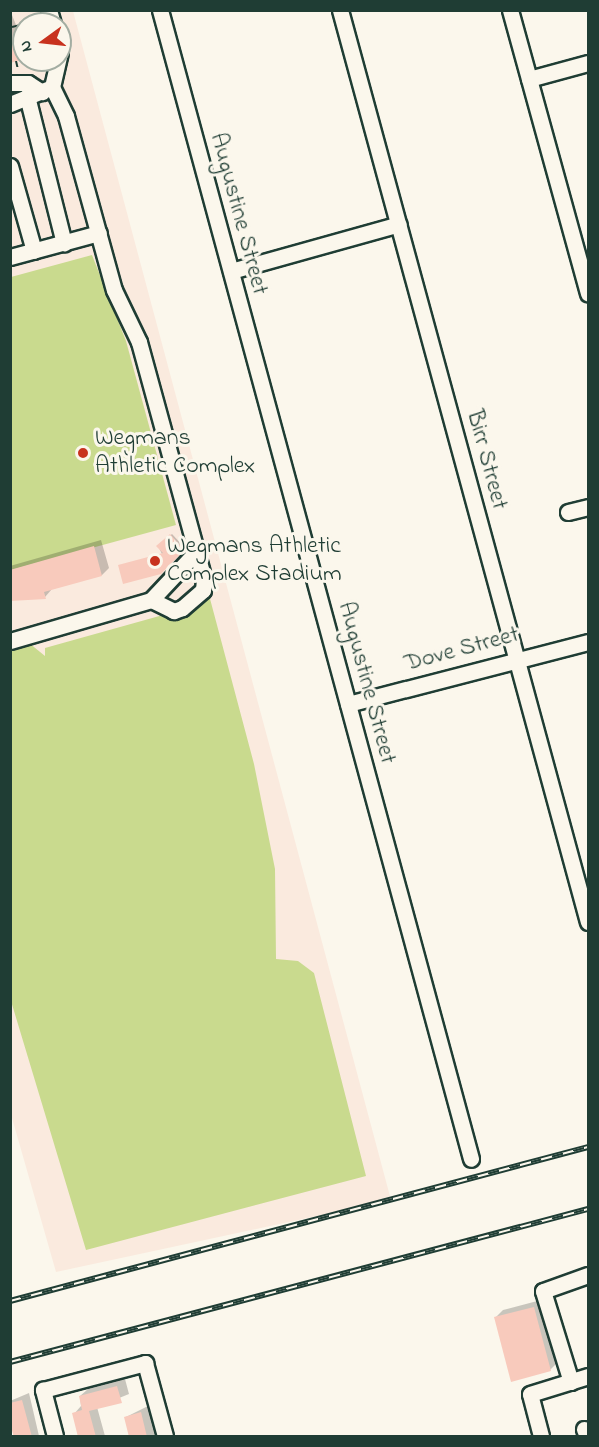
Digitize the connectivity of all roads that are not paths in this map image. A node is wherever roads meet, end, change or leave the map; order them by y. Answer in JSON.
{"nodes":[{"id":1,"x":160,"y":10,"type":"edge"},
{"id":2,"x":340,"y":10,"type":"edge"},
{"id":3,"x":510,"y":10,"type":"edge"},
{"id":4,"x":588,"y":63,"type":"edge"},
{"id":5,"x":53,"y":72,"type":"edge"},
{"id":6,"x":529,"y":79,"type":"junction"},
{"id":7,"x":10,"y":83,"type":"edge"},
{"id":8,"x":47,"y":89,"type":"junction"},
{"id":9,"x":27,"y":96,"type":"junction"},
{"id":10,"x":10,"y":104,"type":"edge"},
{"id":11,"x":10,"y":166,"type":"edge"},
{"id":12,"x":399,"y":224,"type":"junction"},
{"id":13,"x":99,"y":234,"type":"junction"},
{"id":14,"x":64,"y":243,"type":"junction"},
{"id":15,"x":34,"y":251,"type":"junction"},
{"id":16,"x":10,"y":257,"type":"edge"},
{"id":17,"x":231,"y":271,"type":"junction"},
{"id":18,"x":588,"y":293,"type":"edge"},
{"id":19,"x":588,"y":507,"type":"edge"},
{"id":20,"x":568,"y":512,"type":"dead end"},
{"id":21,"x":197,"y":551,"type":"junction"},
{"id":22,"x":151,"y":600,"type":"junction"},
{"id":23,"x":10,"y":641,"type":"edge"},
{"id":24,"x":588,"y":642,"type":"edge"},
{"id":25,"x":516,"y":659,"type":"junction"},
{"id":26,"x":348,"y":704,"type":"junction"},
{"id":27,"x":588,"y":922,"type":"edge"},
{"id":28,"x":471,"y":1159,"type":"dead end"},
{"id":29,"x":588,"y":1275,"type":"edge"},
{"id":30,"x":588,"y":1376,"type":"edge"},
{"id":31,"x":571,"y":1382,"type":"junction"},
{"id":32,"x":55,"y":1437,"type":"edge"},
{"id":33,"x":165,"y":1437,"type":"edge"},
{"id":34,"x":541,"y":1437,"type":"edge"}],
"edges":[{"from":1,"to":17,"type":"street","name":"Augustine Street"},
{"from":2,"to":12,"type":"street","name":"Birr Street"},
{"from":3,"to":6,"type":"street"},
{"from":4,"to":6,"type":"street"},
{"from":5,"to":8,"type":"street"},
{"from":6,"to":18,"type":"street"},
{"from":7,"to":8,"type":"street"},
{"from":8,"to":9,"type":"street"},
{"from":8,"to":13,"type":"street"},
{"from":9,"to":10,"type":"street"},
{"from":9,"to":14,"type":"street"},
{"from":11,"to":15,"type":"street"},
{"from":12,"to":17,"type":"street"},
{"from":12,"to":25,"type":"street","name":"Birr Street"},
{"from":13,"to":14,"type":"street"},
{"from":13,"to":21,"type":"street"},
{"from":14,"to":15,"type":"street"},
{"from":15,"to":16,"type":"street"},
{"from":17,"to":26,"type":"street","name":"Augustine Street"},
{"from":19,"to":20,"type":"street"},
{"from":21,"to":22,"type":"street"},
{"from":21,"to":22,"type":"street"},
{"from":22,"to":23,"type":"street"},
{"from":24,"to":25,"type":"street","name":"Dove Street"},
{"from":25,"to":26,"type":"street","name":"Dove Street"},
{"from":25,"to":27,"type":"street","name":"Birr Street"},
{"from":26,"to":28,"type":"street","name":"Augustine Street"},
{"from":29,"to":31,"type":"street"},
{"from":30,"to":31,"type":"street"},
{"from":31,"to":34,"type":"street"},
{"from":32,"to":33,"type":"street"}]}
